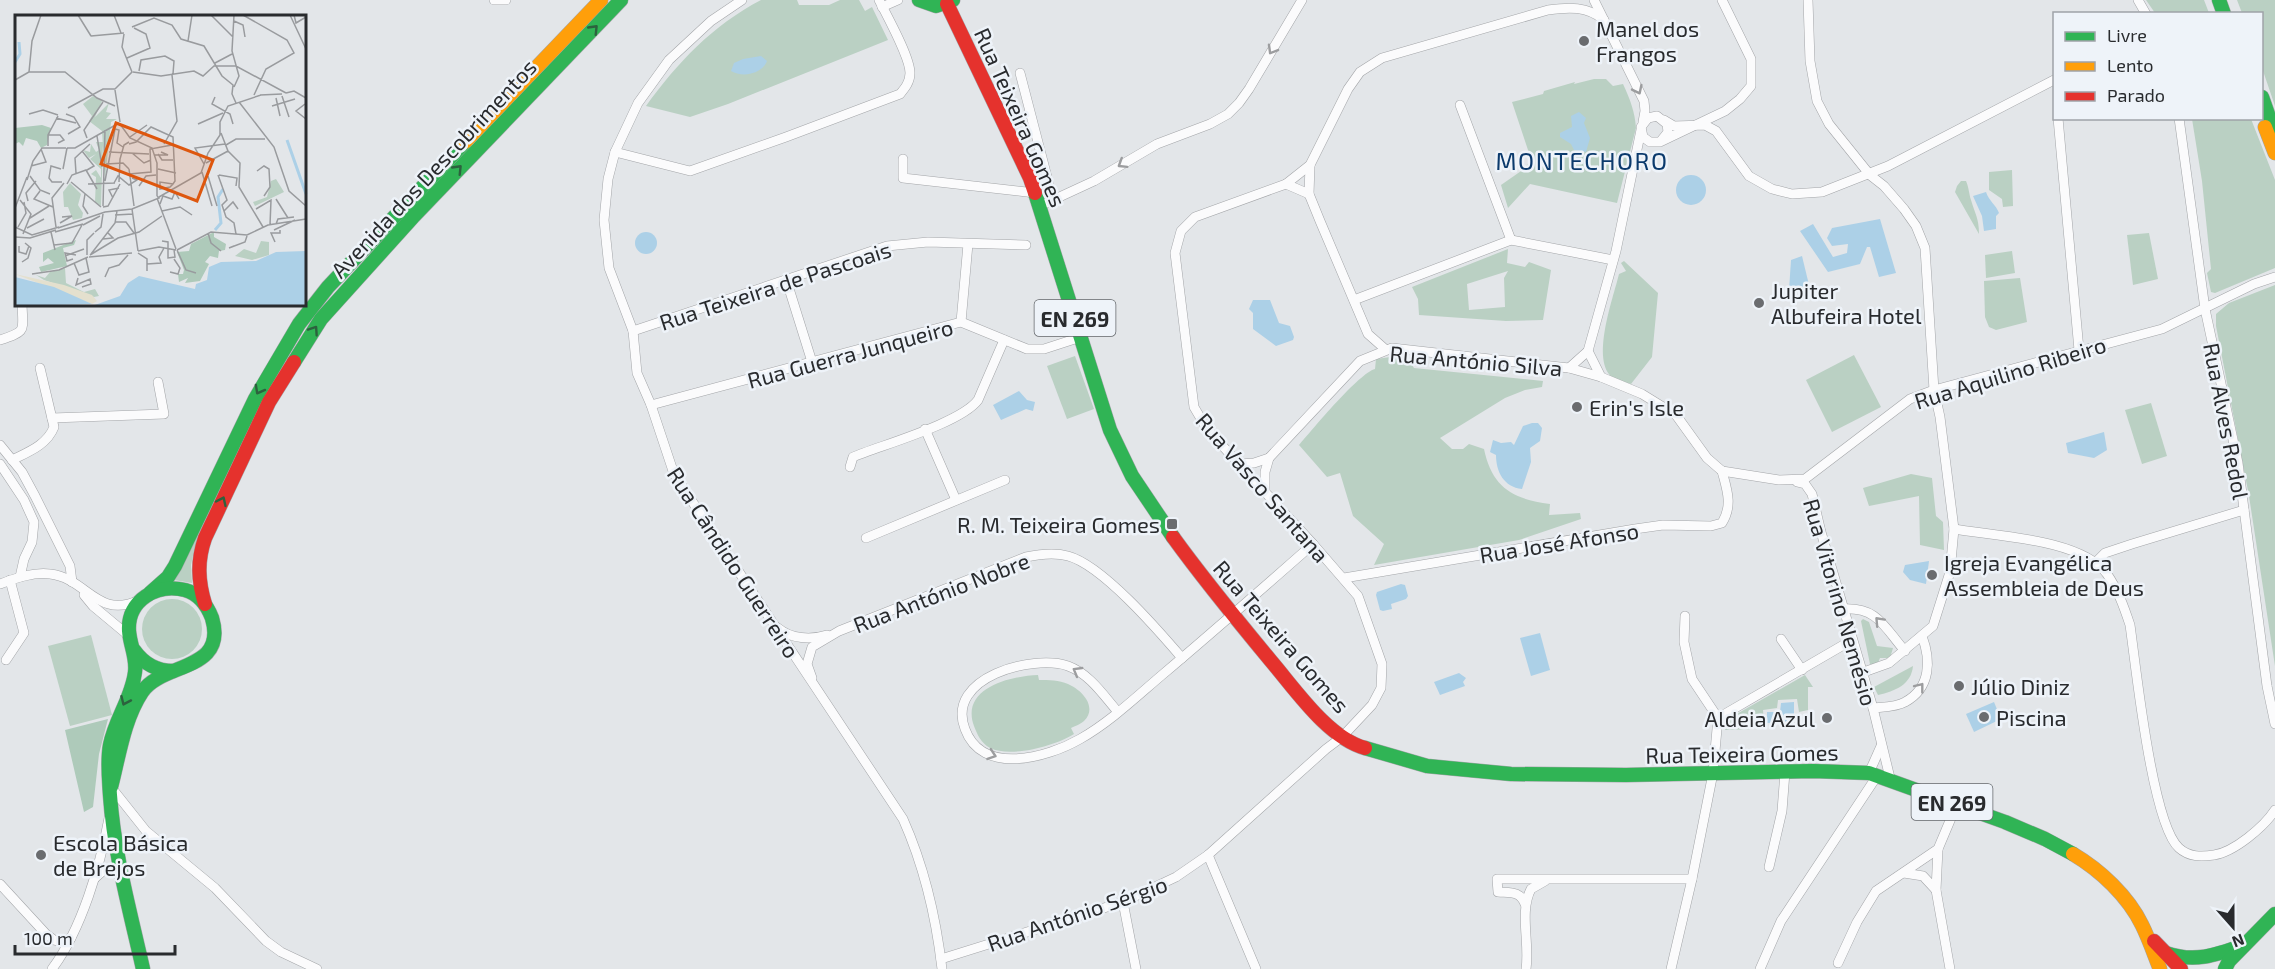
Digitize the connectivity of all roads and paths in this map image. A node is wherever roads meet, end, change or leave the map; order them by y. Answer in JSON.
{"nodes":[{"id":1,"x":494,"y":0,"type":"edge"},
{"id":2,"x":506,"y":0,"type":"edge"},
{"id":3,"x":601,"y":0,"type":"edge"},
{"id":4,"x":621,"y":0,"type":"edge"},
{"id":5,"x":742,"y":0,"type":"edge"},
{"id":6,"x":898,"y":0,"type":"edge"},
{"id":7,"x":919,"y":0,"type":"edge"},
{"id":8,"x":1302,"y":0,"type":"edge"},
{"id":9,"x":1568,"y":0,"type":"edge"},
{"id":10,"x":1594,"y":0,"type":"edge"},
{"id":11,"x":1722,"y":0,"type":"edge"},
{"id":12,"x":1729,"y":0,"type":"edge"},
{"id":13,"x":1808,"y":0,"type":"edge"},
{"id":14,"x":950,"y":2,"type":"edge"},
{"id":15,"x":880,"y":3,"type":"edge"},
{"id":16,"x":1548,"y":10,"type":"junction"},
{"id":17,"x":1731,"y":17,"type":"junction"},
{"id":18,"x":1604,"y":20,"type":"junction"},
{"id":19,"x":1020,"y":73,"type":"dead end"},
{"id":20,"x":2053,"y":81,"type":"edge"},
{"id":21,"x":2263,"y":100,"type":"edge"},
{"id":22,"x":1460,"y":105,"type":"dead end"},
{"id":23,"x":1717,"y":114,"type":"junction"},
{"id":24,"x":2263,"y":119,"type":"edge"},
{"id":25,"x":1664,"y":120,"type":"junction"},
{"id":26,"x":2058,"y":120,"type":"edge"},
{"id":27,"x":2179,"y":120,"type":"edge"},
{"id":28,"x":1693,"y":124,"type":"junction"},
{"id":29,"x":1642,"y":126,"type":"junction"},
{"id":30,"x":1716,"y":131,"type":"junction"},
{"id":31,"x":2275,"y":134,"type":"edge"},
{"id":32,"x":1657,"y":142,"type":"junction"},
{"id":33,"x":615,"y":152,"type":"junction"},
{"id":34,"x":2275,"y":153,"type":"edge"},
{"id":35,"x":903,"y":159,"type":"dead end"},
{"id":36,"x":1310,"y":165,"type":"junction"},
{"id":37,"x":1635,"y":165,"type":"junction"},
{"id":38,"x":1870,"y":175,"type":"junction"},
{"id":39,"x":1287,"y":184,"type":"junction"},
{"id":40,"x":1309,"y":194,"type":"junction"},
{"id":41,"x":1043,"y":200,"type":"junction"},
{"id":42,"x":1511,"y":240,"type":"junction"},
{"id":43,"x":968,"y":244,"type":"junction"},
{"id":44,"x":1026,"y":245,"type":"dead end"},
{"id":45,"x":1613,"y":260,"type":"junction"},
{"id":46,"x":2275,"y":277,"type":"edge"},
{"id":47,"x":786,"y":279,"type":"junction"},
{"id":48,"x":1354,"y":300,"type":"junction"},
{"id":49,"x":22,"y":306,"type":"edge"},
{"id":50,"x":2205,"y":309,"type":"junction"},
{"id":51,"x":961,"y":322,"type":"junction"},
{"id":52,"x":633,"y":331,"type":"junction"},
{"id":53,"x":1082,"y":337,"type":"junction"},
{"id":54,"x":0,"y":340,"type":"edge"},
{"id":55,"x":1004,"y":340,"type":"junction"},
{"id":56,"x":1385,"y":349,"type":"junction"},
{"id":57,"x":1588,"y":351,"type":"junction"},
{"id":58,"x":2079,"y":351,"type":"junction"},
{"id":59,"x":812,"y":362,"type":"junction"},
{"id":60,"x":40,"y":368,"type":"dead end"},
{"id":61,"x":1569,"y":368,"type":"junction"},
{"id":62,"x":1600,"y":377,"type":"junction"},
{"id":63,"x":158,"y":382,"type":"dead end"},
{"id":64,"x":1934,"y":390,"type":"junction"},
{"id":65,"x":651,"y":405,"type":"junction"},
{"id":66,"x":52,"y":418,"type":"junction"},
{"id":67,"x":925,"y":429,"type":"junction"},
{"id":68,"x":0,"y":445,"type":"edge"},
{"id":69,"x":1269,"y":458,"type":"junction"},
{"id":70,"x":12,"y":460,"type":"junction"},
{"id":71,"x":1827,"y":462,"type":"junction"},
{"id":72,"x":0,"y":464,"type":"edge"},
{"id":73,"x":1240,"y":464,"type":"junction"},
{"id":74,"x":850,"y":467,"type":"dead end"},
{"id":75,"x":1722,"y":471,"type":"junction"},
{"id":76,"x":1005,"y":480,"type":"dead end"},
{"id":77,"x":1779,"y":480,"type":"junction"},
{"id":78,"x":1265,"y":490,"type":"junction"},
{"id":79,"x":1812,"y":494,"type":"junction"},
{"id":80,"x":956,"y":500,"type":"junction"},
{"id":81,"x":2244,"y":510,"type":"junction"},
{"id":82,"x":1954,"y":529,"type":"junction"},
{"id":83,"x":867,"y":538,"type":"dead end"},
{"id":84,"x":1313,"y":544,"type":"junction"},
{"id":85,"x":2096,"y":562,"type":"junction"},
{"id":86,"x":1344,"y":578,"type":"junction"},
{"id":87,"x":15,"y":579,"type":"junction"},
{"id":88,"x":72,"y":582,"type":"junction"},
{"id":89,"x":0,"y":584,"type":"edge"},
{"id":90,"x":145,"y":596,"type":"junction"},
{"id":91,"x":206,"y":604,"type":"junction"},
{"id":92,"x":1843,"y":609,"type":"junction"},
{"id":93,"x":1233,"y":615,"type":"junction"},
{"id":94,"x":1685,"y":616,"type":"dead end"},
{"id":95,"x":771,"y":622,"type":"junction"},
{"id":96,"x":839,"y":631,"type":"junction"},
{"id":97,"x":1922,"y":636,"type":"junction"},
{"id":98,"x":1781,"y":639,"type":"dead end"},
{"id":99,"x":1852,"y":640,"type":"junction"},
{"id":100,"x":130,"y":641,"type":"junction"},
{"id":101,"x":1905,"y":651,"type":"junction"},
{"id":102,"x":1182,"y":658,"type":"junction"},
{"id":103,"x":6,"y":660,"type":"dead end"},
{"id":104,"x":1802,"y":670,"type":"junction"},
{"id":105,"x":178,"y":671,"type":"junction"},
{"id":106,"x":1861,"y":673,"type":"junction"},
{"id":107,"x":814,"y":686,"type":"junction"},
{"id":108,"x":1873,"y":708,"type":"junction"},
{"id":109,"x":1118,"y":712,"type":"junction"},
{"id":110,"x":1718,"y":718,"type":"junction"},
{"id":111,"x":2275,"y":724,"type":"edge"},
{"id":112,"x":1342,"y":737,"type":"junction"},
{"id":113,"x":1881,"y":746,"type":"junction"},
{"id":114,"x":1785,"y":772,"type":"junction"},
{"id":115,"x":1713,"y":773,"type":"junction"},
{"id":116,"x":1873,"y":775,"type":"junction"},
{"id":117,"x":1891,"y":782,"type":"junction"},
{"id":118,"x":111,"y":787,"type":"junction"},
{"id":119,"x":1957,"y":804,"type":"junction"},
{"id":120,"x":111,"y":808,"type":"junction"},
{"id":121,"x":2275,"y":810,"type":"edge"},
{"id":122,"x":1938,"y":849,"type":"junction"},
{"id":123,"x":1208,"y":855,"type":"junction"},
{"id":124,"x":1769,"y":867,"type":"dead end"},
{"id":125,"x":1904,"y":873,"type":"junction"},
{"id":126,"x":0,"y":876,"type":"edge"},
{"id":127,"x":95,"y":878,"type":"junction"},
{"id":128,"x":1550,"y":879,"type":"junction"},
{"id":129,"x":1692,"y":879,"type":"junction"},
{"id":130,"x":124,"y":880,"type":"junction"},
{"id":131,"x":3,"y":887,"type":"edge"},
{"id":132,"x":1936,"y":890,"type":"junction"},
{"id":133,"x":1123,"y":902,"type":"junction"},
{"id":134,"x":1525,"y":904,"type":"junction"},
{"id":135,"x":2275,"y":914,"type":"edge"},
{"id":136,"x":2148,"y":934,"type":"junction"},
{"id":137,"x":71,"y":938,"type":"junction"},
{"id":138,"x":2244,"y":945,"type":"junction"},
{"id":139,"x":2166,"y":953,"type":"junction"},
{"id":140,"x":1838,"y":963,"type":"dead end"},
{"id":141,"x":941,"y":964,"type":"edge"},
{"id":142,"x":52,"y":969,"type":"edge"},
{"id":143,"x":143,"y":969,"type":"edge"},
{"id":144,"x":317,"y":969,"type":"edge"},
{"id":145,"x":1136,"y":969,"type":"edge"},
{"id":146,"x":1256,"y":969,"type":"edge"},
{"id":147,"x":1526,"y":969,"type":"edge"},
{"id":148,"x":1671,"y":969,"type":"edge"},
{"id":149,"x":1760,"y":969,"type":"edge"},
{"id":150,"x":1950,"y":969,"type":"edge"},
{"id":151,"x":2160,"y":969,"type":"edge"},
{"id":152,"x":2181,"y":969,"type":"edge"},
{"id":153,"x":2203,"y":969,"type":"edge"},
{"id":154,"x":2225,"y":969,"type":"edge"}],
"edges":[{"from":1,"to":2,"type":"street"},
{"from":3,"to":90,"type":"street","name":"Avenida dos Descobrimentos","one_way":true},
{"from":91,"to":4,"type":"street","name":"Avenida dos Descobrimentos","one_way":true},
{"from":5,"to":33,"type":"street","name":"Rua Cândido Guerreiro"},
{"from":6,"to":15,"type":"street"},
{"from":7,"to":14,"type":"street","number":"EN 269"},
{"from":8,"to":41,"type":"street","one_way":true},
{"from":9,"to":16,"type":"street","name":"Rua Vasco Santana"},
{"from":10,"to":18,"type":"street"},
{"from":11,"to":17,"type":"street"},
{"from":12,"to":17,"type":"street"},
{"from":13,"to":38,"type":"street"},
{"from":14,"to":41,"type":"street","name":"Rua Teixeira Gomes","number":"EN 269"},
{"from":15,"to":33,"type":"street"},
{"from":16,"to":18,"type":"street","name":"Rua Vasco Santana"},
{"from":16,"to":36,"type":"street","name":"Rua Vasco Santana"},
{"from":17,"to":23,"type":"street"},
{"from":18,"to":29,"type":"street","one_way":true},
{"from":19,"to":41,"type":"street"},
{"from":20,"to":38,"type":"street"},
{"from":21,"to":31,"type":"street"},
{"from":22,"to":42,"type":"street"},
{"from":23,"to":28,"type":"street"},
{"from":23,"to":30,"type":"street"},
{"from":24,"to":34,"type":"street"},
{"from":25,"to":28,"type":"street"},
{"from":25,"to":29,"type":"street"},
{"from":25,"to":32,"type":"street"},
{"from":26,"to":58,"type":"street"},
{"from":27,"to":50,"type":"street","name":"Rua Alves Redol"},
{"from":28,"to":30,"type":"street"},
{"from":28,"to":32,"type":"street"},
{"from":29,"to":32,"type":"street"},
{"from":29,"to":37,"type":"street"},
{"from":30,"to":38,"type":"street"},
{"from":32,"to":37,"type":"street"},
{"from":33,"to":52,"type":"street","name":"Rua Cândido Guerreiro"},
{"from":35,"to":41,"type":"street"},
{"from":36,"to":39,"type":"street","name":"Rua Vasco Santana"},
{"from":36,"to":40,"type":"street"},
{"from":37,"to":45,"type":"street"},
{"from":38,"to":64,"type":"street"},
{"from":39,"to":40,"type":"street"},
{"from":39,"to":73,"type":"street","name":"Rua Vasco Santana"},
{"from":40,"to":48,"type":"street"},
{"from":41,"to":53,"type":"street","name":"Rua Teixeira Gomes","number":"EN 269"},
{"from":42,"to":45,"type":"street"},
{"from":42,"to":48,"type":"street"},
{"from":43,"to":44,"type":"street","name":"Rua Teixeira de Pascoais"},
{"from":43,"to":47,"type":"street","name":"Rua Teixeira de Pascoais"},
{"from":43,"to":51,"type":"street"},
{"from":45,"to":57,"type":"street"},
{"from":46,"to":50,"type":"street","name":"Rua Aquilino Ribeiro"},
{"from":47,"to":52,"type":"street","name":"Rua Teixeira de Pascoais"},
{"from":47,"to":59,"type":"street"},
{"from":48,"to":56,"type":"street"},
{"from":49,"to":54,"type":"street"},
{"from":50,"to":58,"type":"street","name":"Rua Aquilino Ribeiro"},
{"from":50,"to":81,"type":"street","name":"Rua Alves Redol"},
{"from":51,"to":55,"type":"street","name":"Rua Guerra Junqueiro"},
{"from":51,"to":59,"type":"street","name":"Rua Guerra Junqueiro"},
{"from":52,"to":65,"type":"street","name":"Rua Cândido Guerreiro"},
{"from":53,"to":55,"type":"street","name":"Rua Guerra Junqueiro"},
{"from":53,"to":93,"type":"street","name":"Rua Teixeira Gomes","number":"EN 269"},
{"from":55,"to":67,"type":"street"},
{"from":56,"to":61,"type":"street","name":"Rua António Silva"},
{"from":56,"to":69,"type":"street","name":"Rua António Silva"},
{"from":57,"to":61,"type":"street"},
{"from":57,"to":62,"type":"street"},
{"from":58,"to":64,"type":"street","name":"Rua Aquilino Ribeiro"},
{"from":59,"to":65,"type":"street","name":"Rua Guerra Junqueiro"},
{"from":60,"to":66,"type":"street"},
{"from":61,"to":62,"type":"street","name":"Rua António Silva"},
{"from":62,"to":75,"type":"street","name":"Rua António Silva"},
{"from":63,"to":66,"type":"street"},
{"from":64,"to":71,"type":"street","name":"Rua Aquilino Ribeiro"},
{"from":64,"to":82,"type":"street"},
{"from":65,"to":95,"type":"street","name":"Rua Cândido Guerreiro"},
{"from":66,"to":70,"type":"street"},
{"from":67,"to":74,"type":"street"},
{"from":67,"to":80,"type":"street"},
{"from":68,"to":70,"type":"street"},
{"from":69,"to":73,"type":"street"},
{"from":69,"to":78,"type":"street"},
{"from":70,"to":88,"type":"street"},
{"from":71,"to":77,"type":"street","name":"Rua Aquilino Ribeiro"},
{"from":71,"to":79,"type":"street"},
{"from":72,"to":87,"type":"street"},
{"from":73,"to":78,"type":"street","name":"Rua Vasco Santana"},
{"from":75,"to":77,"type":"street","name":"Rua Aquilino Ribeiro"},
{"from":75,"to":86,"type":"street","name":"Rua José Afonso"},
{"from":76,"to":80,"type":"street"},
{"from":77,"to":79,"type":"street","name":"Rua Vitorino Nemésio"},
{"from":78,"to":84,"type":"street","name":"Rua Vasco Santana"},
{"from":79,"to":92,"type":"street","name":"Rua Vitorino Nemésio"},
{"from":80,"to":83,"type":"street"},
{"from":81,"to":85,"type":"street"},
{"from":81,"to":111,"type":"street","name":"Rua Alves Redol"},
{"from":82,"to":85,"type":"street"},
{"from":82,"to":97,"type":"street"},
{"from":84,"to":86,"type":"street","name":"Rua Vasco Santana"},
{"from":84,"to":93,"type":"street"},
{"from":85,"to":121,"type":"street"},
{"from":86,"to":112,"type":"street","name":"Rua Vasco Santana"},
{"from":87,"to":88,"type":"street"},
{"from":87,"to":89,"type":"street"},
{"from":87,"to":103,"type":"street"},
{"from":88,"to":90,"type":"street"},
{"from":88,"to":100,"type":"street"},
{"from":90,"to":91,"type":"street"},
{"from":90,"to":100,"type":"street"},
{"from":91,"to":105,"type":"street"},
{"from":92,"to":99,"type":"street","name":"Rua Vitorino Nemésio"},
{"from":101,"to":92,"type":"street","one_way":true},
{"from":93,"to":102,"type":"street"},
{"from":93,"to":112,"type":"street","name":"Rua Teixeira Gomes","number":"EN 269"},
{"from":94,"to":110,"type":"street"},
{"from":95,"to":96,"type":"street","name":"Rua António Nobre"},
{"from":95,"to":107,"type":"street","name":"Rua Cândido Guerreiro"},
{"from":96,"to":102,"type":"street","name":"Rua António Nobre"},
{"from":96,"to":107,"type":"street","name":"Rua António Nobre"},
{"from":97,"to":101,"type":"street"},
{"from":108,"to":97,"type":"street","one_way":true},
{"from":98,"to":104,"type":"street"},
{"from":99,"to":104,"type":"street"},
{"from":99,"to":106,"type":"street","name":"Rua Vitorino Nemésio"},
{"from":100,"to":105,"type":"street"},
{"from":100,"to":118,"type":"street","one_way":true},
{"from":101,"to":106,"type":"street"},
{"from":102,"to":109,"type":"street"},
{"from":104,"to":110,"type":"street"},
{"from":105,"to":118,"type":"street"},
{"from":106,"to":108,"type":"street","name":"Rua Vitorino Nemésio"},
{"from":107,"to":141,"type":"street","name":"Rua Cândido Guerreiro"},
{"from":108,"to":113,"type":"street","name":"Rua Vitorino Nemésio"},
{"from":109,"to":109,"type":"street","one_way":true},
{"from":110,"to":115,"type":"street"},
{"from":112,"to":115,"type":"street","name":"Rua Teixeira Gomes","number":"EN 269"},
{"from":112,"to":123,"type":"street","name":"Rua António Sérgio"},
{"from":113,"to":116,"type":"street"},
{"from":113,"to":117,"type":"street","name":"Rua Vitorino Nemésio"},
{"from":114,"to":115,"type":"street","name":"Rua Teixeira Gomes","number":"EN 269"},
{"from":114,"to":116,"type":"street","name":"Rua Teixeira Gomes","number":"EN 269"},
{"from":114,"to":124,"type":"street"},
{"from":115,"to":129,"type":"street"},
{"from":116,"to":117,"type":"street","name":"Rua Teixeira Gomes","number":"EN 269"},
{"from":116,"to":149,"type":"street"},
{"from":117,"to":119,"type":"street","name":"Rua Teixeira Gomes","number":"EN 269"},
{"from":118,"to":120,"type":"street"},
{"from":118,"to":144,"type":"street"},
{"from":119,"to":122,"type":"street"},
{"from":119,"to":136,"type":"street","name":"Rua Teixeira Gomes","number":"EN 269"},
{"from":120,"to":127,"type":"street"},
{"from":120,"to":130,"type":"street"},
{"from":122,"to":125,"type":"street"},
{"from":122,"to":132,"type":"street"},
{"from":123,"to":133,"type":"street","name":"Rua António Sérgio"},
{"from":123,"to":146,"type":"street"},
{"from":125,"to":132,"type":"street"},
{"from":125,"to":140,"type":"street"},
{"from":126,"to":131,"type":"street"},
{"from":127,"to":130,"type":"street"},
{"from":127,"to":137,"type":"street"},
{"from":128,"to":129,"type":"street"},
{"from":128,"to":134,"type":"street"},
{"from":128,"to":134,"type":"street"},
{"from":129,"to":148,"type":"street"},
{"from":130,"to":143,"type":"street"},
{"from":131,"to":137,"type":"street"},
{"from":132,"to":150,"type":"street"},
{"from":133,"to":141,"type":"street","name":"Rua António Sérgio"},
{"from":133,"to":145,"type":"street"},
{"from":134,"to":147,"type":"street"},
{"from":135,"to":138,"type":"street"},
{"from":136,"to":139,"type":"street","name":"Rua Teixeira Gomes","number":"EN 269"},
{"from":136,"to":151,"type":"street","name":"Rua Teixeira Gomes","number":"EN 269"},
{"from":137,"to":142,"type":"street"},
{"from":138,"to":139,"type":"street"},
{"from":138,"to":153,"type":"street"},
{"from":138,"to":154,"type":"street"},
{"from":139,"to":152,"type":"street","name":"Rua Teixeira Gomes","number":"EN 269"}]}
